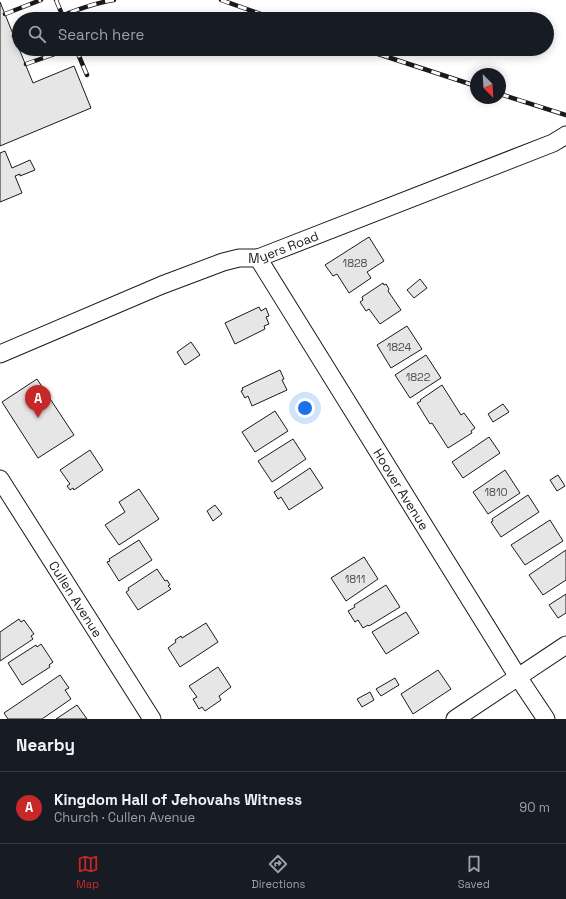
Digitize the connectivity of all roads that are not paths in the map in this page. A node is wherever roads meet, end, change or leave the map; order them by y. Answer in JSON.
{"nodes":[{"id":1,"x":566,"y":135,"type":"edge"},
{"id":2,"x":258,"y":258,"type":"junction"},
{"id":3,"x":0,"y":354,"type":"edge"},
{"id":4,"x":0,"y":479,"type":"edge"},
{"id":5,"x":566,"y":645,"type":"edge"},
{"id":6,"x":518,"y":676,"type":"junction"},
{"id":7,"x":152,"y":719,"type":"edge"},
{"id":8,"x":455,"y":719,"type":"edge"},
{"id":9,"x":546,"y":719,"type":"edge"}],
"edges":[{"from":1,"to":2,"type":"street","name":"Myers Road"},
{"from":2,"to":3,"type":"street","name":"Myers Road"},
{"from":2,"to":6,"type":"street","name":"Hoover Avenue"},
{"from":4,"to":7,"type":"street","name":"Cullen Avenue"},
{"from":5,"to":6,"type":"street"},
{"from":6,"to":8,"type":"street"},
{"from":6,"to":9,"type":"street","name":"Hoover Avenue"}]}
